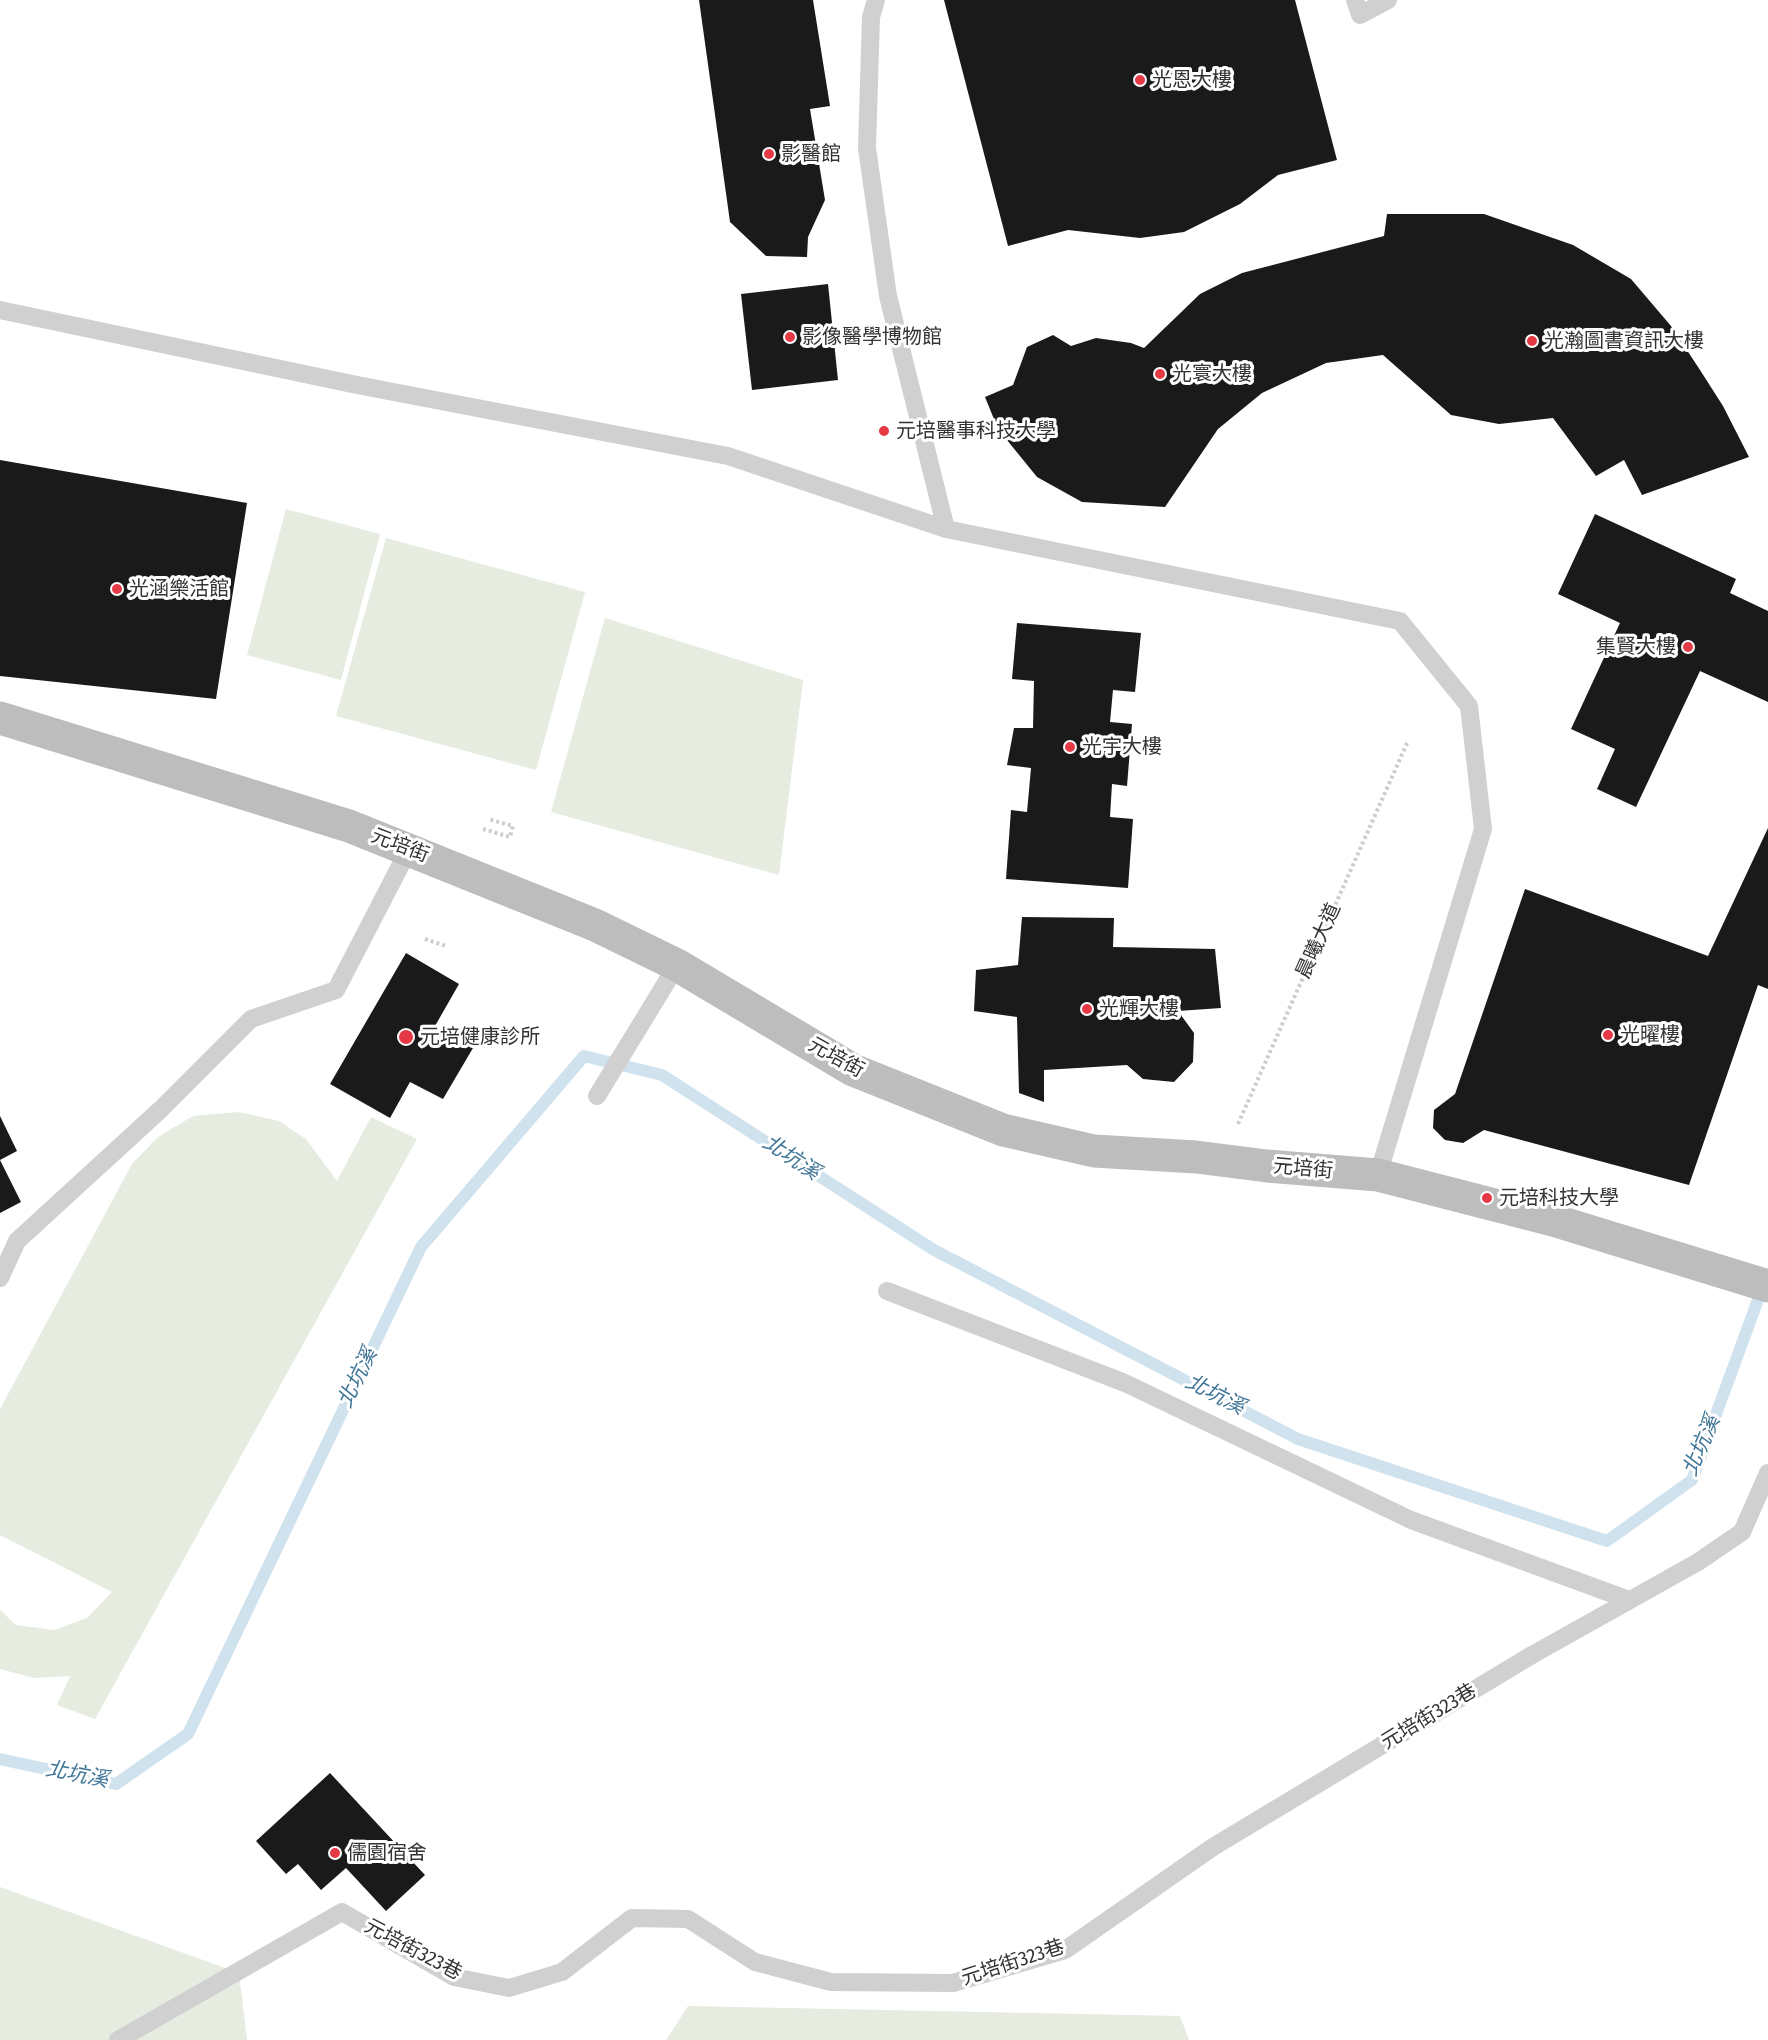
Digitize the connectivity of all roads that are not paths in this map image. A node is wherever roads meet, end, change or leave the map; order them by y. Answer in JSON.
{"nodes":[{"id":1,"x":876,"y":0,"type":"edge"},
{"id":2,"x":1355,"y":0,"type":"edge"},
{"id":3,"x":1388,"y":0,"type":"edge"},
{"id":4,"x":0,"y":310,"type":"edge"},
{"id":5,"x":946,"y":529,"type":"junction"},
{"id":6,"x":0,"y":718,"type":"edge"},
{"id":7,"x":409,"y":849,"type":"junction"},
{"id":8,"x":677,"y":965,"type":"junction"},
{"id":9,"x":597,"y":1096,"type":"dead end"},
{"id":10,"x":1378,"y":1174,"type":"junction"},
{"id":11,"x":0,"y":1278,"type":"edge"},
{"id":12,"x":1768,"y":1286,"type":"edge"},
{"id":13,"x":887,"y":1291,"type":"dead end"},
{"id":14,"x":1768,"y":1473,"type":"edge"},
{"id":15,"x":1629,"y":1600,"type":"junction"},
{"id":16,"x":118,"y":2040,"type":"edge"}],
"edges":[{"from":1,"to":5,"type":"lane"},
{"from":2,"to":3,"type":"lane"},
{"from":4,"to":5,"type":"lane"},
{"from":5,"to":10,"type":"lane"},
{"from":6,"to":7,"type":"street","name":"元培街"},
{"from":7,"to":8,"type":"street","name":"元培街"},
{"from":7,"to":11,"type":"lane"},
{"from":8,"to":9,"type":"lane"},
{"from":8,"to":10,"type":"street","name":"元培街"},
{"from":10,"to":12,"type":"street","name":"元培街"},
{"from":13,"to":15,"type":"lane"},
{"from":14,"to":15,"type":"lane","name":"元培街323巷"},
{"from":15,"to":16,"type":"lane","name":"元培街323巷"}]}
